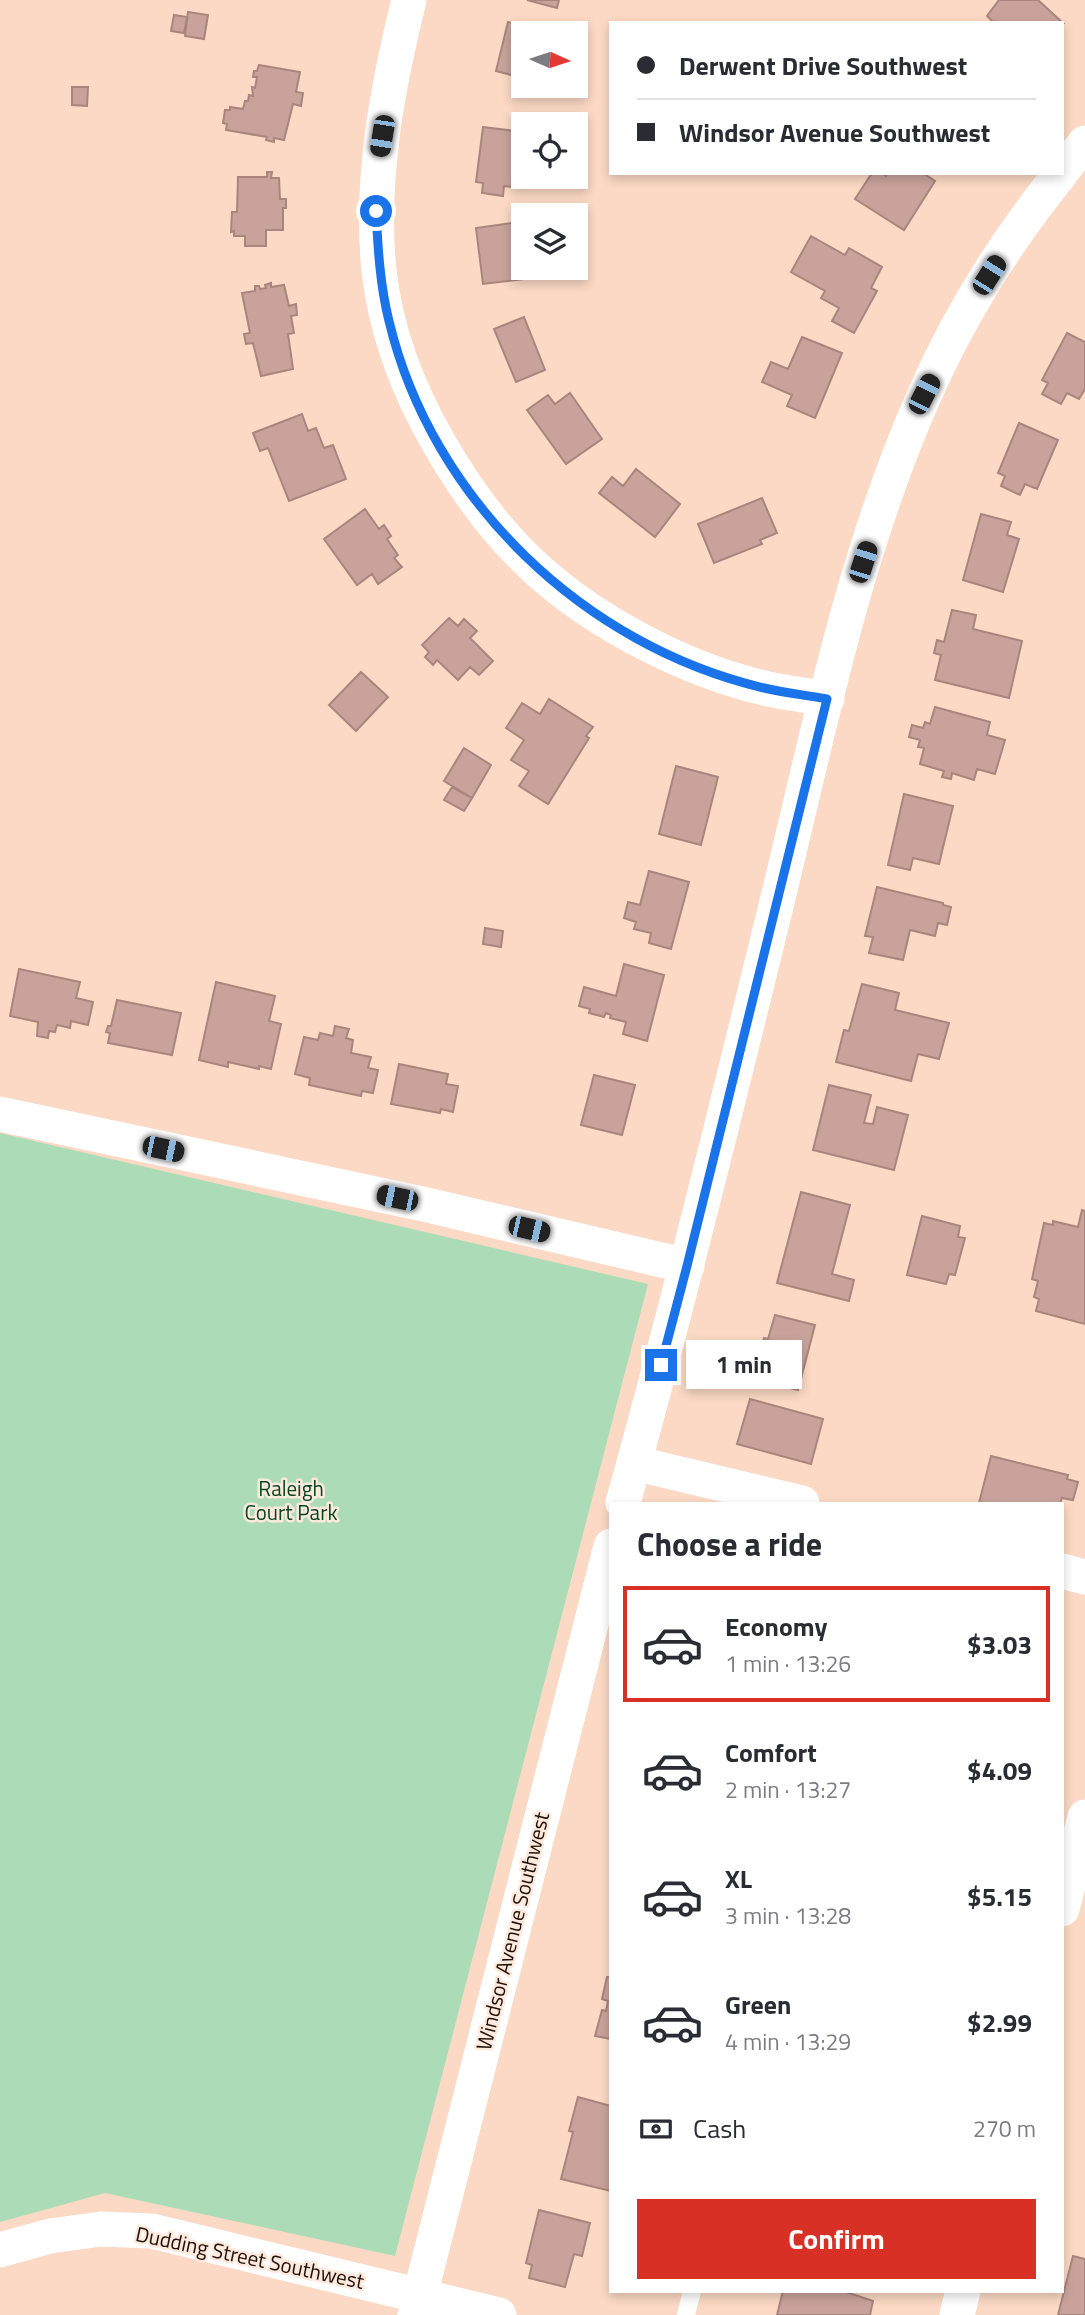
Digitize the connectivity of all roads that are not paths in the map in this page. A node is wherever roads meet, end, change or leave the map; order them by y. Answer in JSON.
{"nodes":[{"id":1,"x":409,"y":0,"type":"edge"},
{"id":2,"x":1085,"y":143,"type":"edge"},
{"id":3,"x":1064,"y":169,"type":"edge"},
{"id":4,"x":1060,"y":175,"type":"edge"},
{"id":5,"x":827,"y":699,"type":"junction"},
{"id":6,"x":0,"y":1114,"type":"edge"},
{"id":7,"x":687,"y":1266,"type":"junction"},
{"id":8,"x":634,"y":1463,"type":"junction"},
{"id":9,"x":623,"y":1502,"type":"edge"},
{"id":10,"x":798,"y":1502,"type":"edge"},
{"id":11,"x":609,"y":1554,"type":"edge"},
{"id":12,"x":1064,"y":1572,"type":"edge"},
{"id":13,"x":1085,"y":1577,"type":"edge"},
{"id":14,"x":1085,"y":1817,"type":"edge"},
{"id":15,"x":1064,"y":1901,"type":"edge"},
{"id":16,"x":0,"y":2250,"type":"edge"},
{"id":17,"x":692,"y":2293,"type":"edge"},
{"id":18,"x":962,"y":2293,"type":"edge"},
{"id":19,"x":417,"y":2305,"type":"edge"},
{"id":20,"x":499,"y":2315,"type":"edge"},
{"id":21,"x":686,"y":2315,"type":"edge"},
{"id":22,"x":957,"y":2315,"type":"edge"}],
"edges":[{"from":1,"to":5,"type":"street"},
{"from":2,"to":3,"type":"street"},
{"from":4,"to":5,"type":"street"},
{"from":5,"to":7,"type":"street"},
{"from":6,"to":7,"type":"street"},
{"from":7,"to":8,"type":"street"},
{"from":8,"to":9,"type":"street"},
{"from":8,"to":10,"type":"street"},
{"from":11,"to":19,"type":"street","name":"Windsor Avenue Southwest"},
{"from":12,"to":13,"type":"street"},
{"from":14,"to":15,"type":"street"},
{"from":16,"to":19,"type":"street","name":"Dudding Street Southwest"},
{"from":17,"to":21,"type":"lane"},
{"from":18,"to":22,"type":"street"},
{"from":19,"to":20,"type":"street","name":"Dudding Street Southwest"}]}
